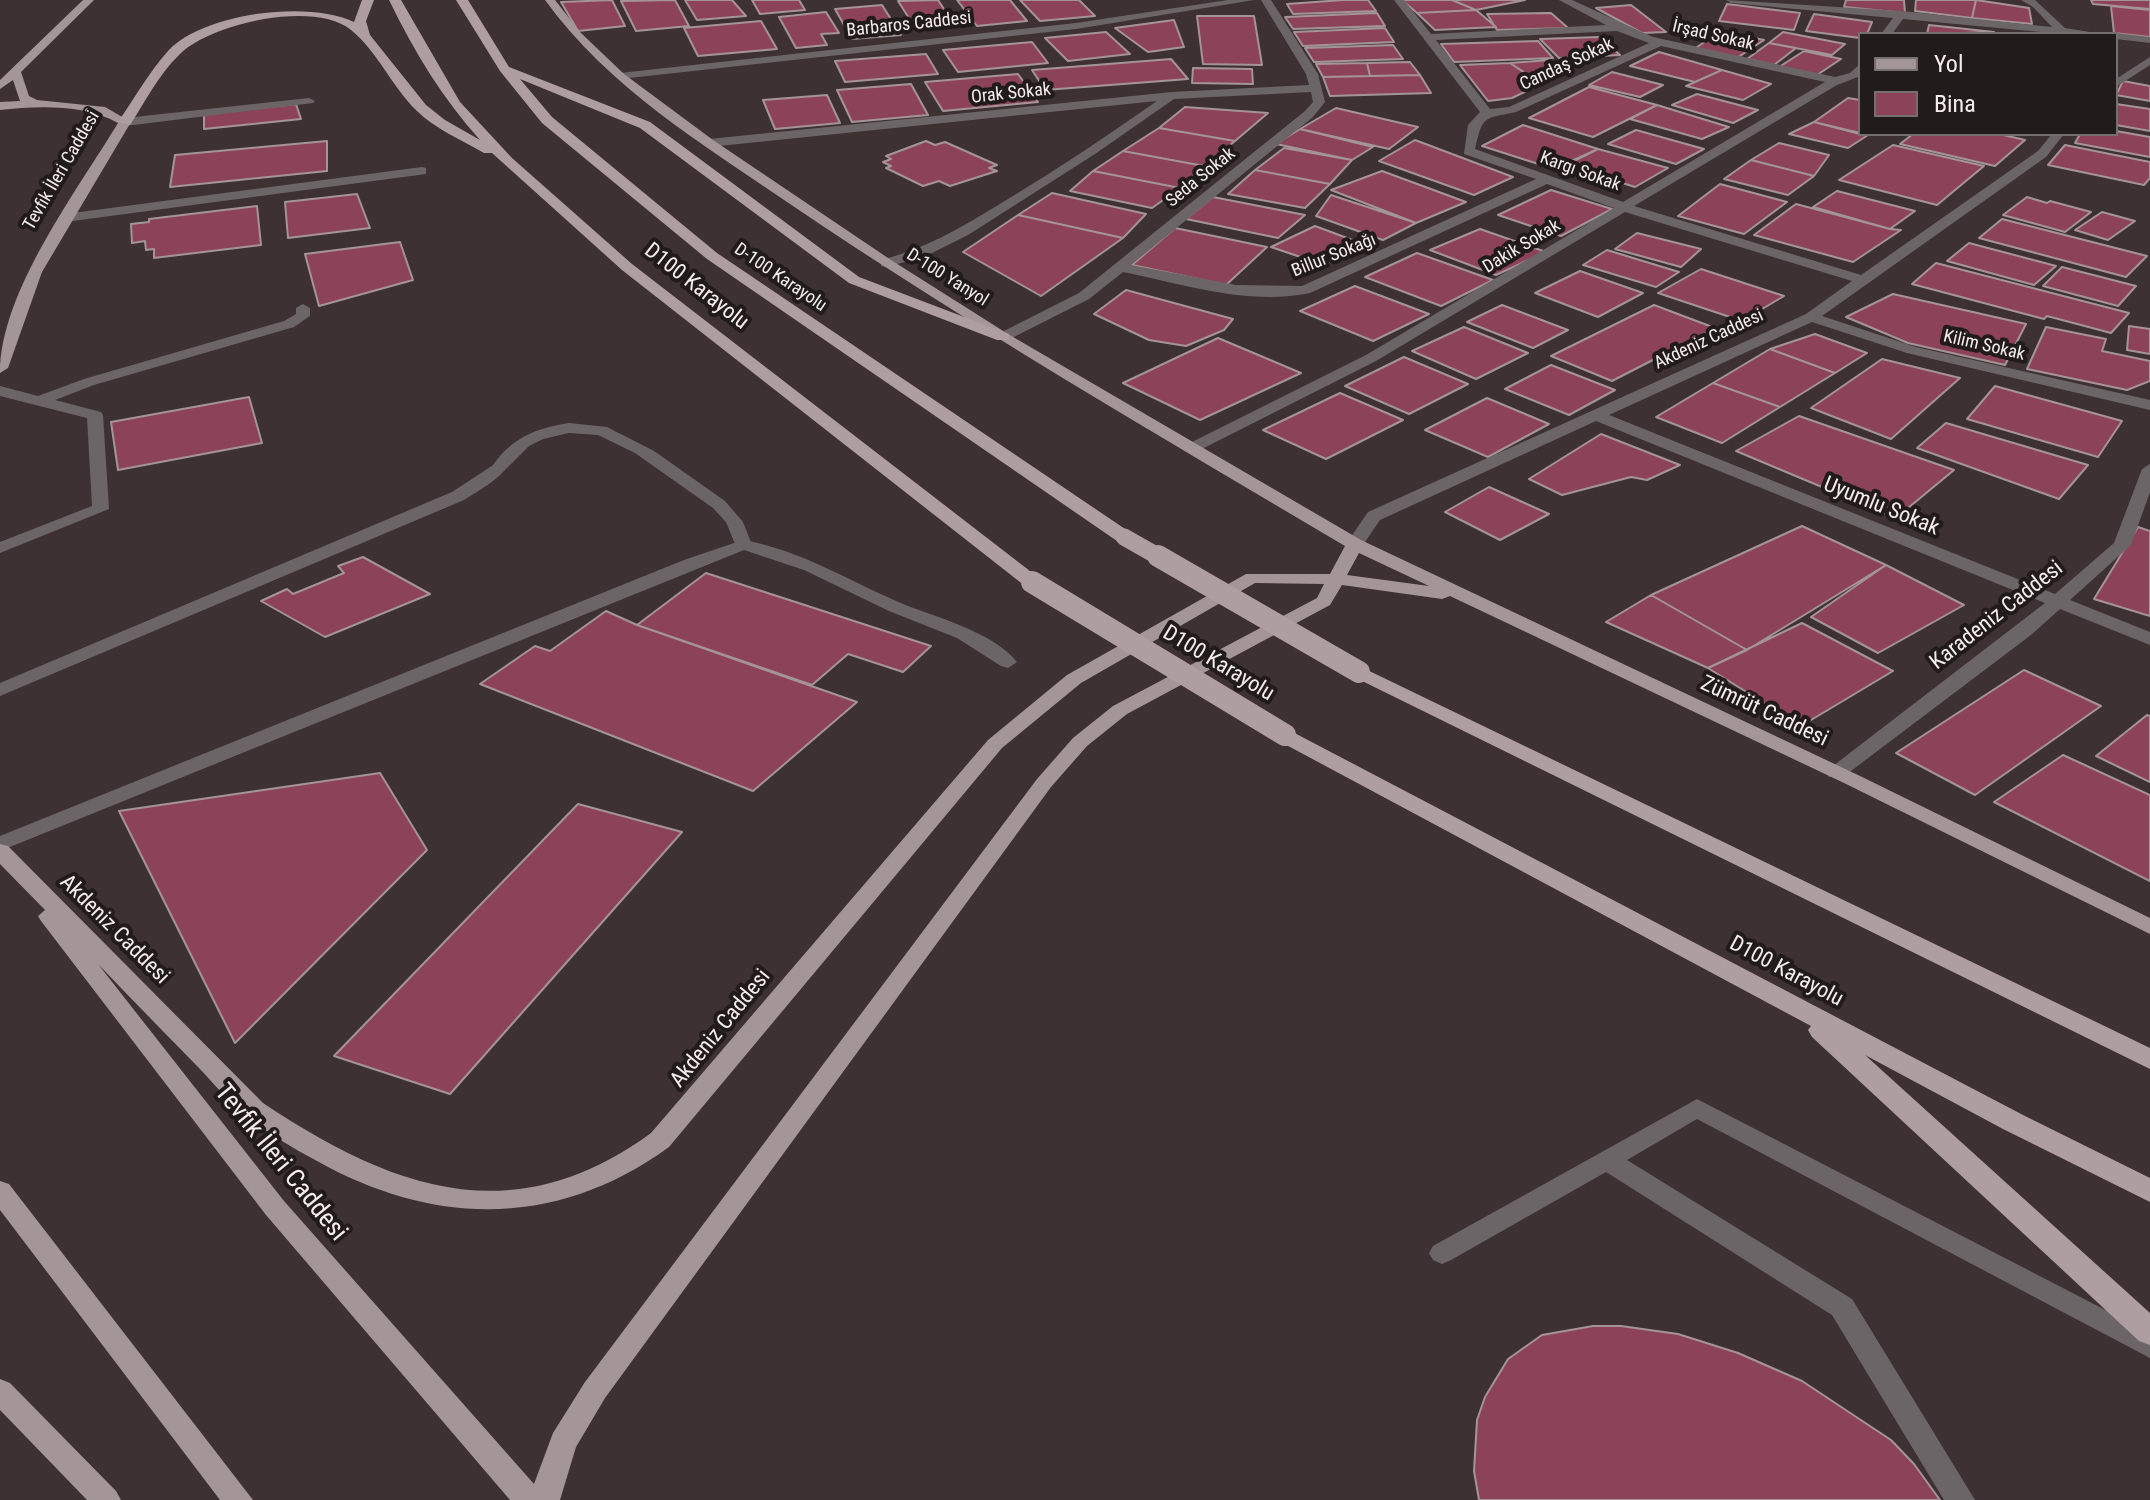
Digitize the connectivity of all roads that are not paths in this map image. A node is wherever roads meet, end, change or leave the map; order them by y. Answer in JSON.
{"nodes":[{"id":1,"x":89,"y":0,"type":"edge"},
{"id":2,"x":368,"y":0,"type":"edge"},
{"id":3,"x":395,"y":0,"type":"edge"},
{"id":4,"x":462,"y":0,"type":"edge"},
{"id":5,"x":550,"y":0,"type":"edge"},
{"id":6,"x":1249,"y":0,"type":"edge"},
{"id":7,"x":1266,"y":0,"type":"edge"},
{"id":8,"x":1399,"y":0,"type":"edge"},
{"id":9,"x":1564,"y":0,"type":"edge"},
{"id":10,"x":1731,"y":0,"type":"edge"},
{"id":11,"x":2026,"y":0,"type":"edge"},
{"id":12,"x":1902,"y":14,"type":"junction"},
{"id":13,"x":1619,"y":28,"type":"junction"},
{"id":14,"x":2061,"y":30,"type":"junction"},
{"id":15,"x":1888,"y":32,"type":"edge"},
{"id":16,"x":2079,"y":32,"type":"edge"},
{"id":17,"x":364,"y":36,"type":"junction"},
{"id":18,"x":2118,"y":36,"type":"edge"},
{"id":19,"x":1430,"y":37,"type":"junction"},
{"id":20,"x":2150,"y":40,"type":"edge"},
{"id":21,"x":1660,"y":42,"type":"junction"},
{"id":22,"x":2150,"y":60,"type":"edge"},
{"id":23,"x":504,"y":68,"type":"junction"},
{"id":24,"x":1858,"y":70,"type":"edge"},
{"id":25,"x":2132,"y":71,"type":"junction"},
{"id":26,"x":16,"y":72,"type":"junction"},
{"id":27,"x":2150,"y":74,"type":"edge"},
{"id":28,"x":620,"y":76,"type":"junction"},
{"id":29,"x":1835,"y":81,"type":"junction"},
{"id":30,"x":2118,"y":82,"type":"edge"},
{"id":31,"x":0,"y":86,"type":"edge"},
{"id":32,"x":1858,"y":86,"type":"edge"},
{"id":33,"x":1317,"y":88,"type":"junction"},
{"id":34,"x":1172,"y":95,"type":"junction"},
{"id":35,"x":309,"y":101,"type":"dead end"},
{"id":36,"x":34,"y":103,"type":"junction"},
{"id":37,"x":0,"y":106,"type":"edge"},
{"id":38,"x":1487,"y":113,"type":"junction"},
{"id":39,"x":125,"y":122,"type":"junction"},
{"id":40,"x":2056,"y":136,"type":"edge"},
{"id":41,"x":709,"y":143,"type":"junction"},
{"id":42,"x":507,"y":161,"type":"junction"},
{"id":43,"x":422,"y":171,"type":"dead end"},
{"id":44,"x":1547,"y":179,"type":"junction"},
{"id":45,"x":1624,"y":207,"type":"junction"},
{"id":46,"x":65,"y":218,"type":"junction"},
{"id":47,"x":886,"y":263,"type":"junction"},
{"id":48,"x":1120,"y":267,"type":"junction"},
{"id":49,"x":1863,"y":280,"type":"junction"},
{"id":50,"x":303,"y":308,"type":"dead end"},
{"id":51,"x":1811,"y":317,"type":"junction"},
{"id":52,"x":1003,"y":337,"type":"junction"},
{"id":53,"x":0,"y":368,"type":"edge"},
{"id":54,"x":0,"y":391,"type":"edge"},
{"id":55,"x":39,"y":401,"type":"junction"},
{"id":56,"x":2150,"y":405,"type":"edge"},
{"id":57,"x":1596,"y":415,"type":"junction"},
{"id":58,"x":1194,"y":447,"type":"junction"},
{"id":59,"x":2150,"y":469,"type":"edge"},
{"id":60,"x":1355,"y":544,"type":"junction"},
{"id":61,"x":743,"y":545,"type":"junction"},
{"id":62,"x":0,"y":548,"type":"edge"},
{"id":63,"x":1336,"y":579,"type":"junction"},
{"id":64,"x":1477,"y":602,"type":"junction"},
{"id":65,"x":2057,"y":602,"type":"junction"},
{"id":66,"x":2150,"y":639,"type":"edge"},
{"id":67,"x":1008,"y":662,"type":"dead end"},
{"id":68,"x":0,"y":690,"type":"edge"},
{"id":69,"x":1836,"y":773,"type":"junction"},
{"id":70,"x":0,"y":844,"type":"edge"},
{"id":71,"x":0,"y":851,"type":"edge"},
{"id":72,"x":2150,"y":927,"type":"edge"},
{"id":73,"x":1797,"y":1007,"type":"junction"},
{"id":74,"x":2150,"y":1059,"type":"edge"},
{"id":75,"x":1606,"y":1159,"type":"junction"},
{"id":76,"x":0,"y":1191,"type":"edge"},
{"id":77,"x":2150,"y":1191,"type":"edge"},
{"id":78,"x":1442,"y":1253,"type":"dead end"},
{"id":79,"x":2150,"y":1332,"type":"edge"},
{"id":80,"x":2150,"y":1346,"type":"edge"},
{"id":81,"x":0,"y":1391,"type":"edge"},
{"id":82,"x":106,"y":1500,"type":"edge"},
{"id":83,"x":238,"y":1500,"type":"edge"},
{"id":84,"x":529,"y":1500,"type":"edge"},
{"id":85,"x":545,"y":1500,"type":"edge"},
{"id":86,"x":1960,"y":1500,"type":"edge"}],
"edges":[{"from":1,"to":26,"type":"main road"},
{"from":2,"to":17,"type":"highway"},
{"from":3,"to":42,"type":"highway","name":"D100 Karayolu"},
{"from":4,"to":23,"type":"highway","name":"D-100 Karayolu"},
{"from":5,"to":28,"type":"main road","name":"D-100 Yanyol"},
{"from":6,"to":28,"type":"street","name":"Barbaros Caddesi"},
{"from":7,"to":33,"type":"street"},
{"from":8,"to":19,"type":"street"},
{"from":9,"to":13,"type":"street","name":"İrşad Sokak"},
{"from":10,"to":12,"type":"street"},
{"from":11,"to":14,"type":"street"},
{"from":12,"to":14,"type":"street"},
{"from":12,"to":15,"type":"street"},
{"from":13,"to":19,"type":"street"},
{"from":13,"to":21,"type":"street","name":"İrşad Sokak"},
{"from":14,"to":16,"type":"street"},
{"from":17,"to":39,"type":"highway"},
{"from":17,"to":42,"type":"highway"},
{"from":18,"to":20,"type":"street"},
{"from":19,"to":38,"type":"street"},
{"from":21,"to":29,"type":"street","name":"İrşad Sokak"},
{"from":21,"to":38,"type":"street","name":"Candaş Sokak"},
{"from":22,"to":25,"type":"street"},
{"from":23,"to":52,"type":"highway"},
{"from":23,"to":74,"type":"highway","name":"D-100 Karayolu","bridge":true},
{"from":24,"to":29,"type":"street","name":"Dakik Sokak"},
{"from":25,"to":27,"type":"street"},
{"from":25,"to":30,"type":"street"},
{"from":26,"to":31,"type":"main road"},
{"from":26,"to":36,"type":"main road"},
{"from":28,"to":41,"type":"main road","name":"D-100 Yanyol"},
{"from":29,"to":32,"type":"street","name":"İrşad Sokak"},
{"from":29,"to":45,"type":"street","name":"Dakik Sokak"},
{"from":33,"to":34,"type":"street","name":"Orak Sokak"},
{"from":33,"to":48,"type":"street","name":"Seda Sokak"},
{"from":34,"to":41,"type":"street","name":"Orak Sokak"},
{"from":34,"to":47,"type":"street"},
{"from":35,"to":39,"type":"street"},
{"from":36,"to":37,"type":"main road","name":"Tevfik İleri Caddesi"},
{"from":36,"to":39,"type":"main road","name":"Tevfik İleri Caddesi"},
{"from":38,"to":44,"type":"street","name":"Kargı Sokak"},
{"from":39,"to":46,"type":"main road","name":"Tevfik İleri Caddesi"},
{"from":40,"to":49,"type":"street","name":"Akdeniz Caddesi"},
{"from":41,"to":47,"type":"main road","name":"D-100 Yanyol"},
{"from":42,"to":73,"type":"highway","name":"D100 Karayolu","bridge":true},
{"from":43,"to":46,"type":"street"},
{"from":44,"to":45,"type":"street","name":"Kargı Sokak"},
{"from":44,"to":48,"type":"street","name":"Billur Sokağı"},
{"from":45,"to":49,"type":"street","name":"Kargı Sokak"},
{"from":45,"to":58,"type":"street","name":"Dakik Sokak"},
{"from":46,"to":53,"type":"main road","name":"Tevfik İleri Caddesi"},
{"from":47,"to":52,"type":"main road","name":"D-100 Yanyol"},
{"from":48,"to":52,"type":"street","name":"Seda Sokak"},
{"from":49,"to":51,"type":"street","name":"Akdeniz Caddesi"},
{"from":50,"to":55,"type":"street"},
{"from":51,"to":56,"type":"street","name":"Kilim Sokak"},
{"from":51,"to":57,"type":"street","name":"Akdeniz Caddesi"},
{"from":52,"to":58,"type":"main road","name":"D-100 Yanyol"},
{"from":54,"to":55,"type":"street"},
{"from":55,"to":62,"type":"street"},
{"from":57,"to":60,"type":"street","name":"Akdeniz Caddesi"},
{"from":57,"to":65,"type":"street","name":"Uyumlu Sokak"},
{"from":58,"to":60,"type":"main road","name":"D-100 Yanyol"},
{"from":59,"to":65,"type":"street","name":"Karadeniz Caddesi"},
{"from":60,"to":63,"type":"main road"},
{"from":60,"to":64,"type":"main road","name":"Zümrüt Caddesi"},
{"from":61,"to":67,"type":"street"},
{"from":61,"to":68,"type":"street"},
{"from":61,"to":70,"type":"street"},
{"from":63,"to":64,"type":"main road","name":"Akdeniz Caddesi"},
{"from":63,"to":71,"type":"main road","name":"Akdeniz Caddesi"},
{"from":63,"to":85,"type":"main road"},
{"from":64,"to":69,"type":"main road","name":"Zümrüt Caddesi"},
{"from":65,"to":66,"type":"street","name":"Uyumlu Sokak"},
{"from":65,"to":69,"type":"street","name":"Karadeniz Caddesi"},
{"from":69,"to":72,"type":"main road","name":"Zümrüt Caddesi"},
{"from":71,"to":84,"type":"main road","name":"Tevfik İleri Caddesi"},
{"from":73,"to":77,"type":"highway","name":"D100 Karayolu"},
{"from":73,"to":79,"type":"highway"},
{"from":75,"to":78,"type":"street"},
{"from":75,"to":80,"type":"street"},
{"from":75,"to":86,"type":"street"},
{"from":76,"to":83,"type":"main road"},
{"from":81,"to":82,"type":"main road"}]}
